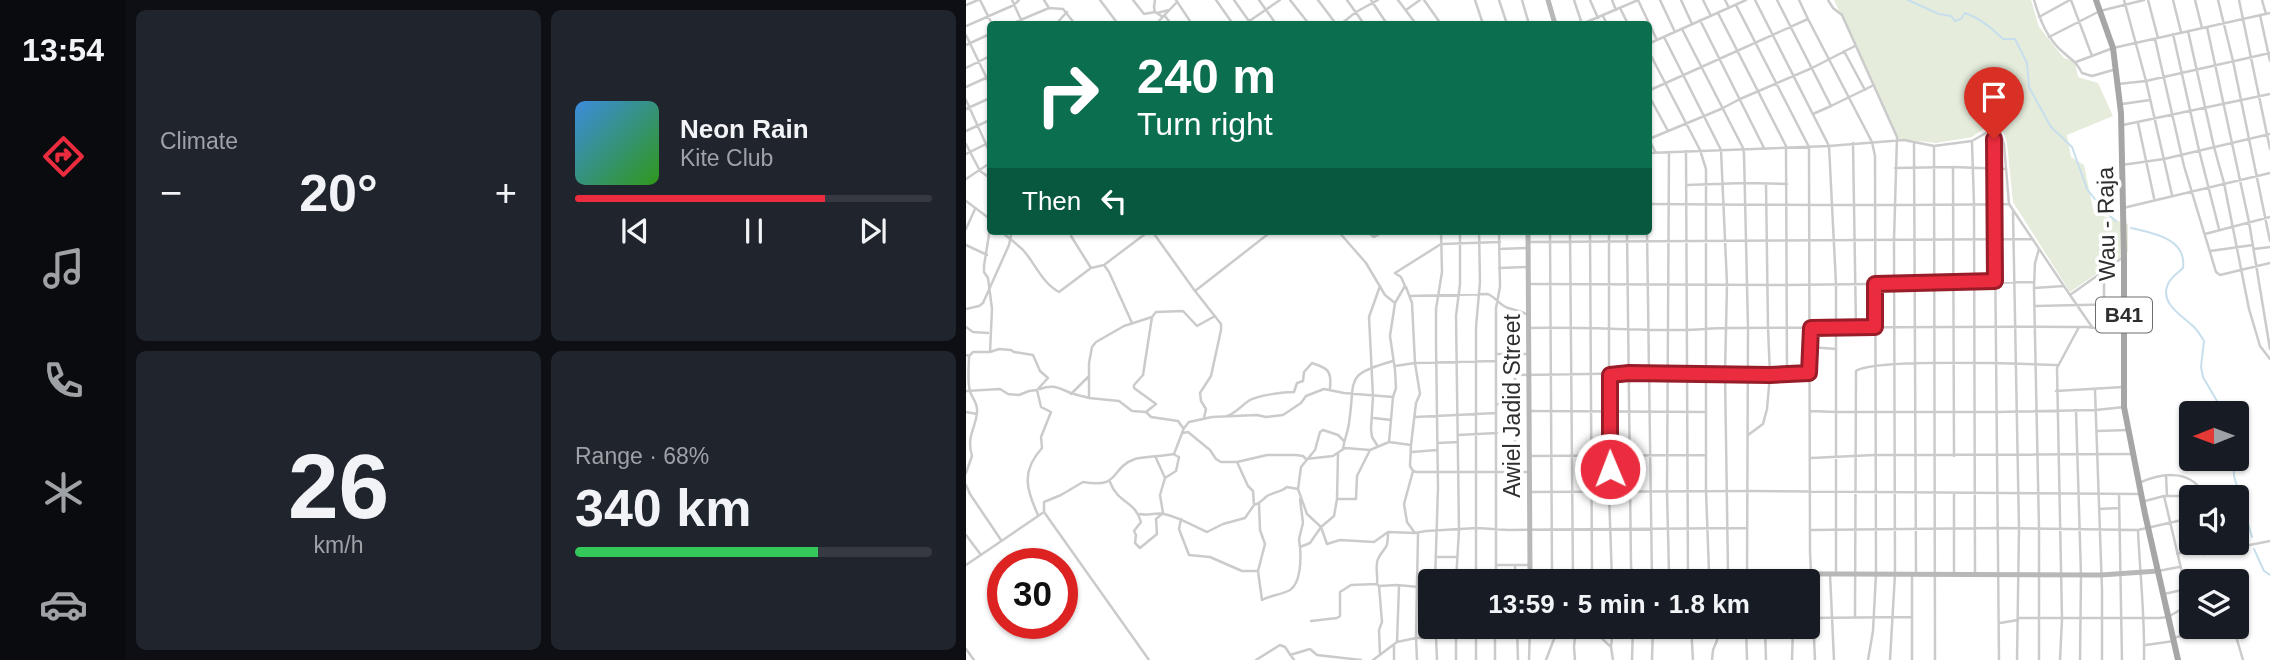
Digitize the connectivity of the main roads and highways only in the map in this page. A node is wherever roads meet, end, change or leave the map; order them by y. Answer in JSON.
{"nodes":[{"id":1,"x":2096,"y":0,"type":"edge"},
{"id":2,"x":2178,"y":660,"type":"edge"}],
"edges":[{"from":1,"to":2,"type":"main road","name":"Wau - Raja","number":"B41"}]}
